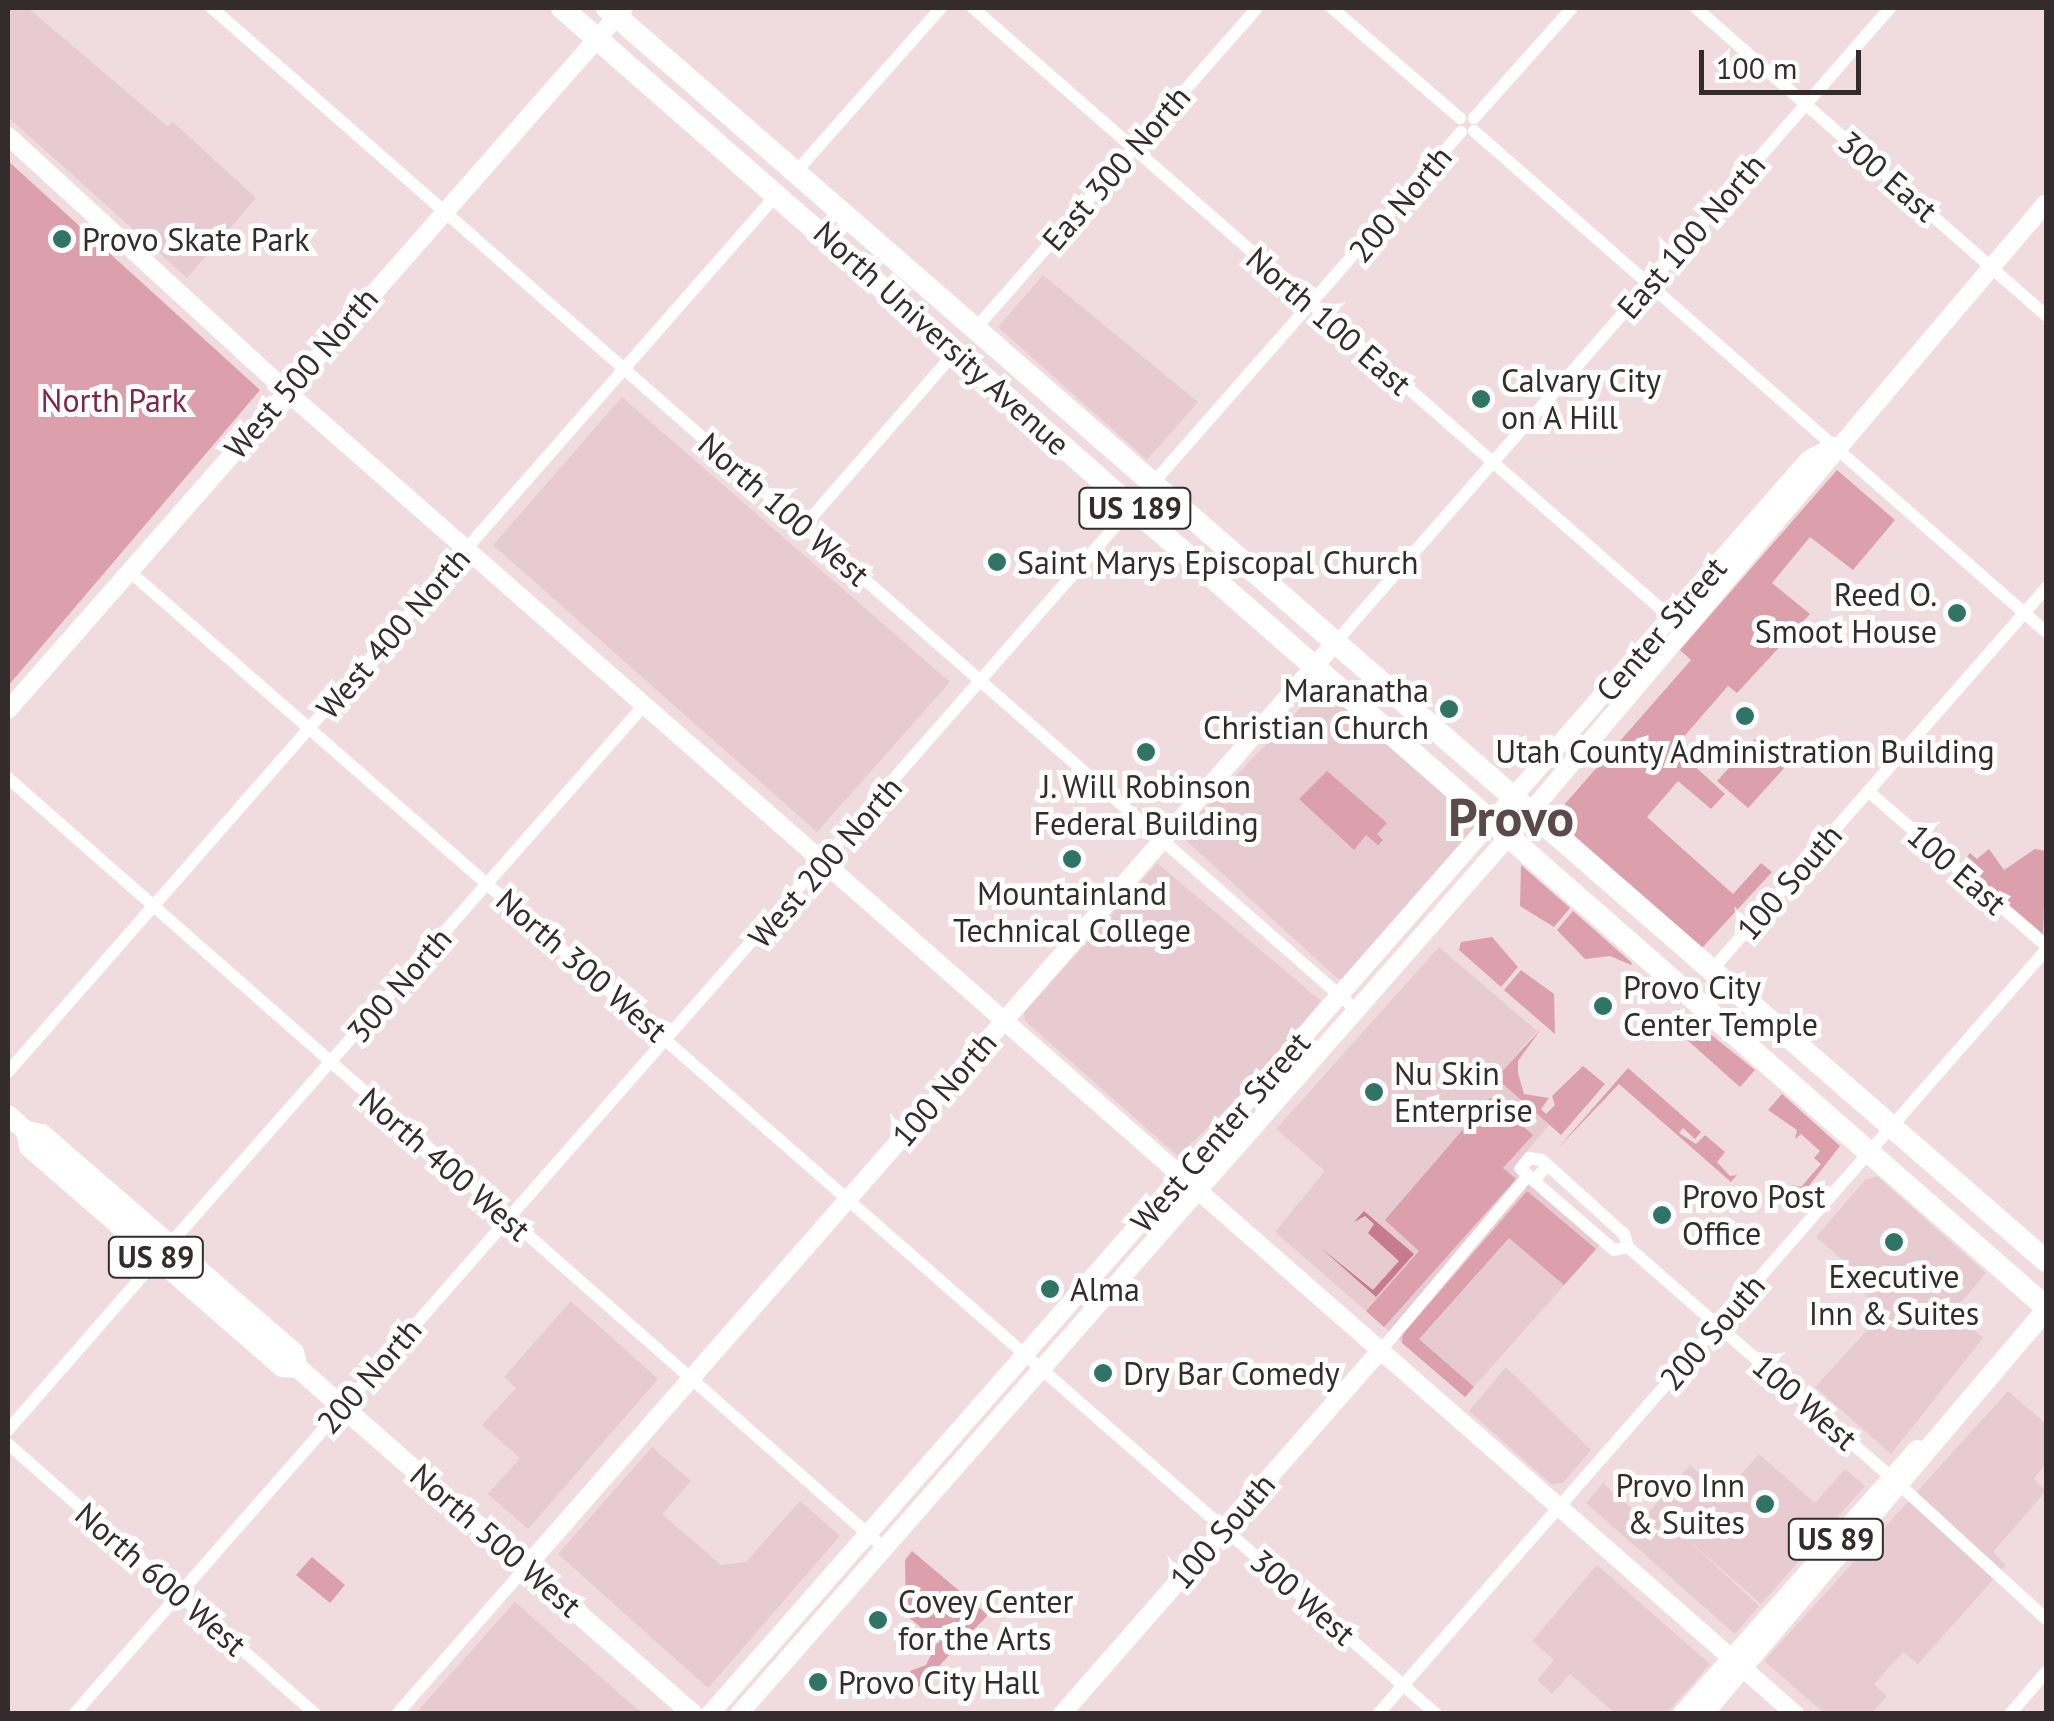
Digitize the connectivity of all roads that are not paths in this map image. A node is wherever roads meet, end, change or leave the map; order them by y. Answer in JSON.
{"nodes":[{"id":1,"x":212,"y":8,"type":"edge"},
{"id":2,"x":562,"y":8,"type":"edge"},
{"id":3,"x":941,"y":8,"type":"edge"},
{"id":4,"x":973,"y":8,"type":"edge"},
{"id":5,"x":1257,"y":8,"type":"edge"},
{"id":6,"x":1332,"y":8,"type":"edge"},
{"id":7,"x":1572,"y":8,"type":"edge"},
{"id":8,"x":1696,"y":8,"type":"edge"},
{"id":9,"x":1890,"y":8,"type":"edge"},
{"id":10,"x":616,"y":10,"type":"edge"},
{"id":11,"x":597,"y":38,"type":"junction"},
{"id":12,"x":1806,"y":104,"type":"junction"},
{"id":13,"x":1467,"y":125,"type":"junction"},
{"id":14,"x":10,"y":142,"type":"edge"},
{"id":15,"x":1132,"y":148,"type":"junction"},
{"id":16,"x":794,"y":174,"type":"junction"},
{"id":17,"x":778,"y":193,"type":"junction"},
{"id":18,"x":2046,"y":203,"type":"edge"},
{"id":19,"x":444,"y":210,"type":"junction"},
{"id":20,"x":1990,"y":266,"type":"junction"},
{"id":21,"x":1650,"y":284,"type":"junction"},
{"id":22,"x":1312,"y":306,"type":"junction"},
{"id":23,"x":2046,"y":316,"type":"edge"},
{"id":24,"x":975,"y":328,"type":"junction"},
{"id":25,"x":956,"y":351,"type":"junction"},
{"id":26,"x":624,"y":369,"type":"junction"},
{"id":27,"x":286,"y":390,"type":"junction"},
{"id":28,"x":1836,"y":446,"type":"junction"},
{"id":29,"x":1490,"y":464,"type":"junction"},
{"id":30,"x":1154,"y":486,"type":"junction"},
{"id":31,"x":1134,"y":508,"type":"junction"},
{"id":32,"x":804,"y":526,"type":"junction"},
{"id":33,"x":468,"y":548,"type":"junction"},
{"id":34,"x":129,"y":571,"type":"junction"},
{"id":35,"x":2046,"y":588,"type":"edge"},
{"id":36,"x":2024,"y":613,"type":"junction"},
{"id":37,"x":1671,"y":618,"type":"junction"},
{"id":38,"x":1686,"y":631,"type":"junction"},
{"id":39,"x":2046,"y":632,"type":"edge"},
{"id":40,"x":1334,"y":644,"type":"junction"},
{"id":41,"x":1314,"y":665,"type":"junction"},
{"id":42,"x":983,"y":682,"type":"junction"},
{"id":43,"x":645,"y":704,"type":"junction"},
{"id":44,"x":8,"y":710,"type":"edge"},
{"id":45,"x":310,"y":726,"type":"junction"},
{"id":46,"x":8,"y":778,"type":"edge"},
{"id":47,"x":1868,"y":791,"type":"junction"},
{"id":48,"x":1520,"y":807,"type":"junction"},
{"id":49,"x":1501,"y":828,"type":"junction"},
{"id":50,"x":1162,"y":840,"type":"junction"},
{"id":51,"x":825,"y":862,"type":"junction"},
{"id":52,"x":487,"y":882,"type":"junction"},
{"id":53,"x":153,"y":905,"type":"junction"},
{"id":54,"x":2046,"y":948,"type":"edge"},
{"id":55,"x":1709,"y":973,"type":"junction"},
{"id":56,"x":1340,"y":996,"type":"junction"},
{"id":57,"x":1356,"y":1010,"type":"junction"},
{"id":58,"x":1004,"y":1020,"type":"junction"},
{"id":59,"x":665,"y":1040,"type":"junction"},
{"id":60,"x":329,"y":1064,"type":"junction"},
{"id":61,"x":8,"y":1072,"type":"edge"},
{"id":62,"x":8,"y":1115,"type":"edge"},
{"id":63,"x":1892,"y":1126,"type":"junction"},
{"id":64,"x":1870,"y":1152,"type":"junction"},
{"id":65,"x":1546,"y":1167,"type":"junction"},
{"id":66,"x":1181,"y":1176,"type":"junction"},
{"id":67,"x":1530,"y":1180,"type":"junction"},
{"id":68,"x":1198,"y":1190,"type":"junction"},
{"id":69,"x":848,"y":1198,"type":"junction"},
{"id":70,"x":507,"y":1218,"type":"junction"},
{"id":71,"x":1628,"y":1247,"type":"junction"},
{"id":72,"x":164,"y":1251,"type":"junction"},
{"id":73,"x":2046,"y":1261,"type":"edge"},
{"id":74,"x":2046,"y":1308,"type":"edge"},
{"id":75,"x":1718,"y":1326,"type":"junction"},
{"id":76,"x":1382,"y":1349,"type":"junction"},
{"id":77,"x":1033,"y":1362,"type":"junction"},
{"id":78,"x":688,"y":1379,"type":"junction"},
{"id":79,"x":342,"y":1406,"type":"junction"},
{"id":80,"x":8,"y":1430,"type":"edge"},
{"id":81,"x":8,"y":1444,"type":"edge"},
{"id":82,"x":1897,"y":1482,"type":"junction"},
{"id":83,"x":1560,"y":1506,"type":"junction"},
{"id":84,"x":1224,"y":1528,"type":"junction"},
{"id":85,"x":868,"y":1533,"type":"junction"},
{"id":86,"x":884,"y":1548,"type":"junction"},
{"id":87,"x":526,"y":1567,"type":"junction"},
{"id":88,"x":178,"y":1594,"type":"junction"},
{"id":89,"x":2046,"y":1619,"type":"edge"},
{"id":90,"x":1738,"y":1662,"type":"junction"},
{"id":91,"x":2046,"y":1672,"type":"edge"},
{"id":92,"x":1403,"y":1684,"type":"junction"},
{"id":93,"x":1067,"y":1712,"type":"edge"},
{"id":94,"x":74,"y":1714,"type":"edge"},
{"id":95,"x":315,"y":1714,"type":"edge"},
{"id":96,"x":397,"y":1714,"type":"edge"},
{"id":97,"x":693,"y":1714,"type":"edge"},
{"id":98,"x":710,"y":1714,"type":"edge"},
{"id":99,"x":739,"y":1714,"type":"edge"},
{"id":100,"x":1378,"y":1714,"type":"edge"},
{"id":101,"x":1436,"y":1714,"type":"edge"},
{"id":102,"x":1683,"y":1714,"type":"edge"},
{"id":103,"x":1703,"y":1714,"type":"edge"},
{"id":104,"x":1795,"y":1714,"type":"edge"},
{"id":105,"x":2010,"y":1714,"type":"edge"}],
"edges":[{"from":1,"to":19,"type":"street","name":"North 100 West"},
{"from":2,"to":11,"type":"highway","name":"North University Avenue","number":"US 189"},
{"from":3,"to":16,"type":"street"},
{"from":4,"to":15,"type":"street","name":"North 100 East"},
{"from":5,"to":15,"type":"street","name":"East 300 North"},
{"from":6,"to":13,"type":"street"},
{"from":7,"to":13,"type":"street","name":"200 North"},
{"from":8,"to":12,"type":"street","name":"300 East"},
{"from":9,"to":12,"type":"street","name":"East 100 North"},
{"from":10,"to":11,"type":"main road","name":"West 500 North"},
{"from":10,"to":16,"type":"highway","name":"North University Avenue","number":"US 189"},
{"from":11,"to":17,"type":"highway","name":"North University Avenue","number":"US 189"},
{"from":11,"to":19,"type":"main road","name":"West 500 North"},
{"from":12,"to":20,"type":"street","name":"300 East"},
{"from":12,"to":21,"type":"street","name":"East 100 North"},
{"from":13,"to":21,"type":"street"},
{"from":13,"to":22,"type":"street","name":"200 North"},
{"from":14,"to":27,"type":"main road"},
{"from":15,"to":22,"type":"street","name":"North 100 East"},
{"from":15,"to":24,"type":"street","name":"East 300 North"},
{"from":16,"to":24,"type":"highway","name":"North University Avenue","number":"US 189"},
{"from":17,"to":25,"type":"highway","name":"North University Avenue","number":"US 189"},
{"from":17,"to":26,"type":"street","name":"West 400 North"},
{"from":18,"to":20,"type":"main road","name":"Center Street"},
{"from":19,"to":26,"type":"street","name":"North 100 West"},
{"from":19,"to":27,"type":"main road","name":"West 500 North"},
{"from":20,"to":23,"type":"street","name":"300 East"},
{"from":20,"to":28,"type":"main road","name":"Center Street"},
{"from":21,"to":28,"type":"street"},
{"from":21,"to":29,"type":"street","name":"East 100 North"},
{"from":22,"to":29,"type":"street","name":"North 100 East"},
{"from":22,"to":30,"type":"street","name":"200 North"},
{"from":24,"to":30,"type":"highway","name":"North University Avenue","number":"US 189"},
{"from":25,"to":31,"type":"highway","name":"North University Avenue","number":"US 189"},
{"from":25,"to":32,"type":"street"},
{"from":26,"to":32,"type":"street","name":"North 100 West"},
{"from":26,"to":33,"type":"street","name":"West 400 North"},
{"from":27,"to":33,"type":"main road"},
{"from":27,"to":34,"type":"main road","name":"West 500 North"},
{"from":28,"to":36,"type":"street"},
{"from":28,"to":37,"type":"main road","name":"Center Street"},
{"from":28,"to":38,"type":"main road","name":"Center Street"},
{"from":29,"to":37,"type":"street","name":"North 100 East"},
{"from":29,"to":40,"type":"street","name":"100 North"},
{"from":30,"to":31,"type":"street","name":"200 North"},
{"from":30,"to":40,"type":"highway","name":"North University Avenue","number":"US 189"},
{"from":31,"to":41,"type":"highway","name":"North University Avenue","number":"US 189"},
{"from":31,"to":42,"type":"street","name":"200 North"},
{"from":32,"to":42,"type":"street","name":"North 100 West"},
{"from":33,"to":43,"type":"main road"},
{"from":33,"to":45,"type":"street","name":"West 400 North"},
{"from":34,"to":44,"type":"main road","name":"West 500 North"},
{"from":34,"to":45,"type":"street","name":"North 300 West"},
{"from":35,"to":36,"type":"street","name":"100 South"},
{"from":36,"to":39,"type":"street"},
{"from":36,"to":47,"type":"street","name":"100 South"},
{"from":37,"to":38,"type":"street","name":"North 100 East"},
{"from":37,"to":48,"type":"main road","name":"Center Street"},
{"from":38,"to":48,"type":"main road","name":"Center Street"},
{"from":40,"to":41,"type":"main road","name":"100 North"},
{"from":40,"to":48,"type":"highway","name":"North University Avenue","number":"US 189"},
{"from":41,"to":49,"type":"highway","name":"North University Avenue","number":"US 189"},
{"from":41,"to":50,"type":"main road","name":"100 North"},
{"from":42,"to":50,"type":"street","name":"North 100 West"},
{"from":42,"to":51,"type":"street","name":"West 200 North"},
{"from":43,"to":51,"type":"main road"},
{"from":43,"to":52,"type":"street","name":"300 North"},
{"from":45,"to":52,"type":"street","name":"North 300 West"},
{"from":45,"to":53,"type":"street","name":"West 400 North"},
{"from":46,"to":53,"type":"street","name":"North 400 West"},
{"from":47,"to":54,"type":"street","name":"100 East"},
{"from":47,"to":55,"type":"street","name":"100 South"},
{"from":48,"to":49,"type":"main road","name":"Center Street"},
{"from":48,"to":55,"type":"highway","number":"US 189"},
{"from":49,"to":56,"type":"main road","name":"West Center Street"},
{"from":49,"to":57,"type":"main road","name":"West Center Street"},
{"from":49,"to":64,"type":"highway","number":"US 189"},
{"from":50,"to":56,"type":"street","name":"North 100 West"},
{"from":50,"to":58,"type":"main road","name":"100 North"},
{"from":51,"to":58,"type":"main road"},
{"from":51,"to":59,"type":"street","name":"West 200 North"},
{"from":52,"to":59,"type":"street","name":"North 300 West"},
{"from":52,"to":60,"type":"street","name":"300 North"},
{"from":53,"to":60,"type":"street","name":"North 400 West"},
{"from":53,"to":61,"type":"street","name":"West 400 North"},
{"from":54,"to":63,"type":"street","name":"200 South"},
{"from":55,"to":63,"type":"highway","number":"US 189"},
{"from":56,"to":57,"type":"street","name":"North 100 West"},
{"from":56,"to":66,"type":"main road","name":"West Center Street"},
{"from":57,"to":68,"type":"main road","name":"West Center Street"},
{"from":58,"to":66,"type":"main road"},
{"from":58,"to":69,"type":"main road","name":"100 North"},
{"from":59,"to":69,"type":"street","name":"North 300 West"},
{"from":59,"to":70,"type":"street","name":"200 North"},
{"from":60,"to":70,"type":"street","name":"North 400 West"},
{"from":60,"to":72,"type":"street","name":"300 North"},
{"from":62,"to":72,"type":"main road","name":"North 500 West","number":"US 89"},
{"from":63,"to":64,"type":"street","name":"200 South"},
{"from":63,"to":73,"type":"highway","number":"US 189"},
{"from":64,"to":74,"type":"highway","number":"US 189"},
{"from":64,"to":75,"type":"street","name":"200 South"},
{"from":65,"to":67,"type":"street"},
{"from":65,"to":67,"type":"street"},
{"from":65,"to":71,"type":"street"},
{"from":66,"to":68,"type":"main road"},
{"from":66,"to":77,"type":"main road","name":"West Center Street"},
{"from":67,"to":71,"type":"street"},
{"from":67,"to":76,"type":"street"},
{"from":68,"to":76,"type":"main road"},
{"from":68,"to":77,"type":"main road","name":"West Center Street"},
{"from":69,"to":77,"type":"street","name":"North 300 West"},
{"from":69,"to":78,"type":"main road","name":"100 North"},
{"from":70,"to":78,"type":"street","name":"North 400 West"},
{"from":70,"to":79,"type":"street","name":"200 North"},
{"from":71,"to":75,"type":"street","name":"100 West"},
{"from":72,"to":79,"type":"main road","name":"North 500 West","number":"US 89"},
{"from":72,"to":80,"type":"street","name":"300 North"},
{"from":74,"to":82,"type":"main road","number":"US 89"},
{"from":75,"to":82,"type":"street","name":"100 West"},
{"from":75,"to":83,"type":"street","name":"200 South"},
{"from":76,"to":83,"type":"main road"},
{"from":76,"to":84,"type":"main road","name":"100 South"},
{"from":77,"to":84,"type":"street","name":"300 West"},
{"from":77,"to":85,"type":"main road","name":"West Center Street"},
{"from":77,"to":86,"type":"main road","name":"West Center Street"},
{"from":78,"to":85,"type":"street","name":"North 400 West"},
{"from":78,"to":87,"type":"main road","name":"100 North"},
{"from":79,"to":87,"type":"main road","name":"North 500 West","number":"US 89"},
{"from":79,"to":88,"type":"street","name":"200 North"},
{"from":81,"to":88,"type":"street","name":"North 600 West"},
{"from":82,"to":89,"type":"street","name":"100 West"},
{"from":82,"to":90,"type":"main road","number":"US 89"},
{"from":83,"to":90,"type":"main road"},
{"from":83,"to":92,"type":"street","name":"200 South"},
{"from":84,"to":92,"type":"street","name":"300 West"},
{"from":84,"to":93,"type":"main road","name":"100 South"},
{"from":85,"to":86,"type":"street","name":"North 400 West"},
{"from":85,"to":98,"type":"main road","name":"West Center Street"},
{"from":86,"to":99,"type":"main road","name":"West Center Street"},
{"from":87,"to":96,"type":"street","name":"100 North"},
{"from":87,"to":97,"type":"main road","name":"North 500 West","number":"US 89"},
{"from":88,"to":94,"type":"street","name":"200 North"},
{"from":88,"to":95,"type":"street","name":"North 600 West"},
{"from":90,"to":102,"type":"main road","number":"US 89"},
{"from":90,"to":103,"type":"main road","number":"US 89"},
{"from":90,"to":104,"type":"main road"},
{"from":91,"to":105,"type":"street"},
{"from":92,"to":100,"type":"street","name":"200 South"},
{"from":92,"to":101,"type":"street","name":"300 West"}]}
